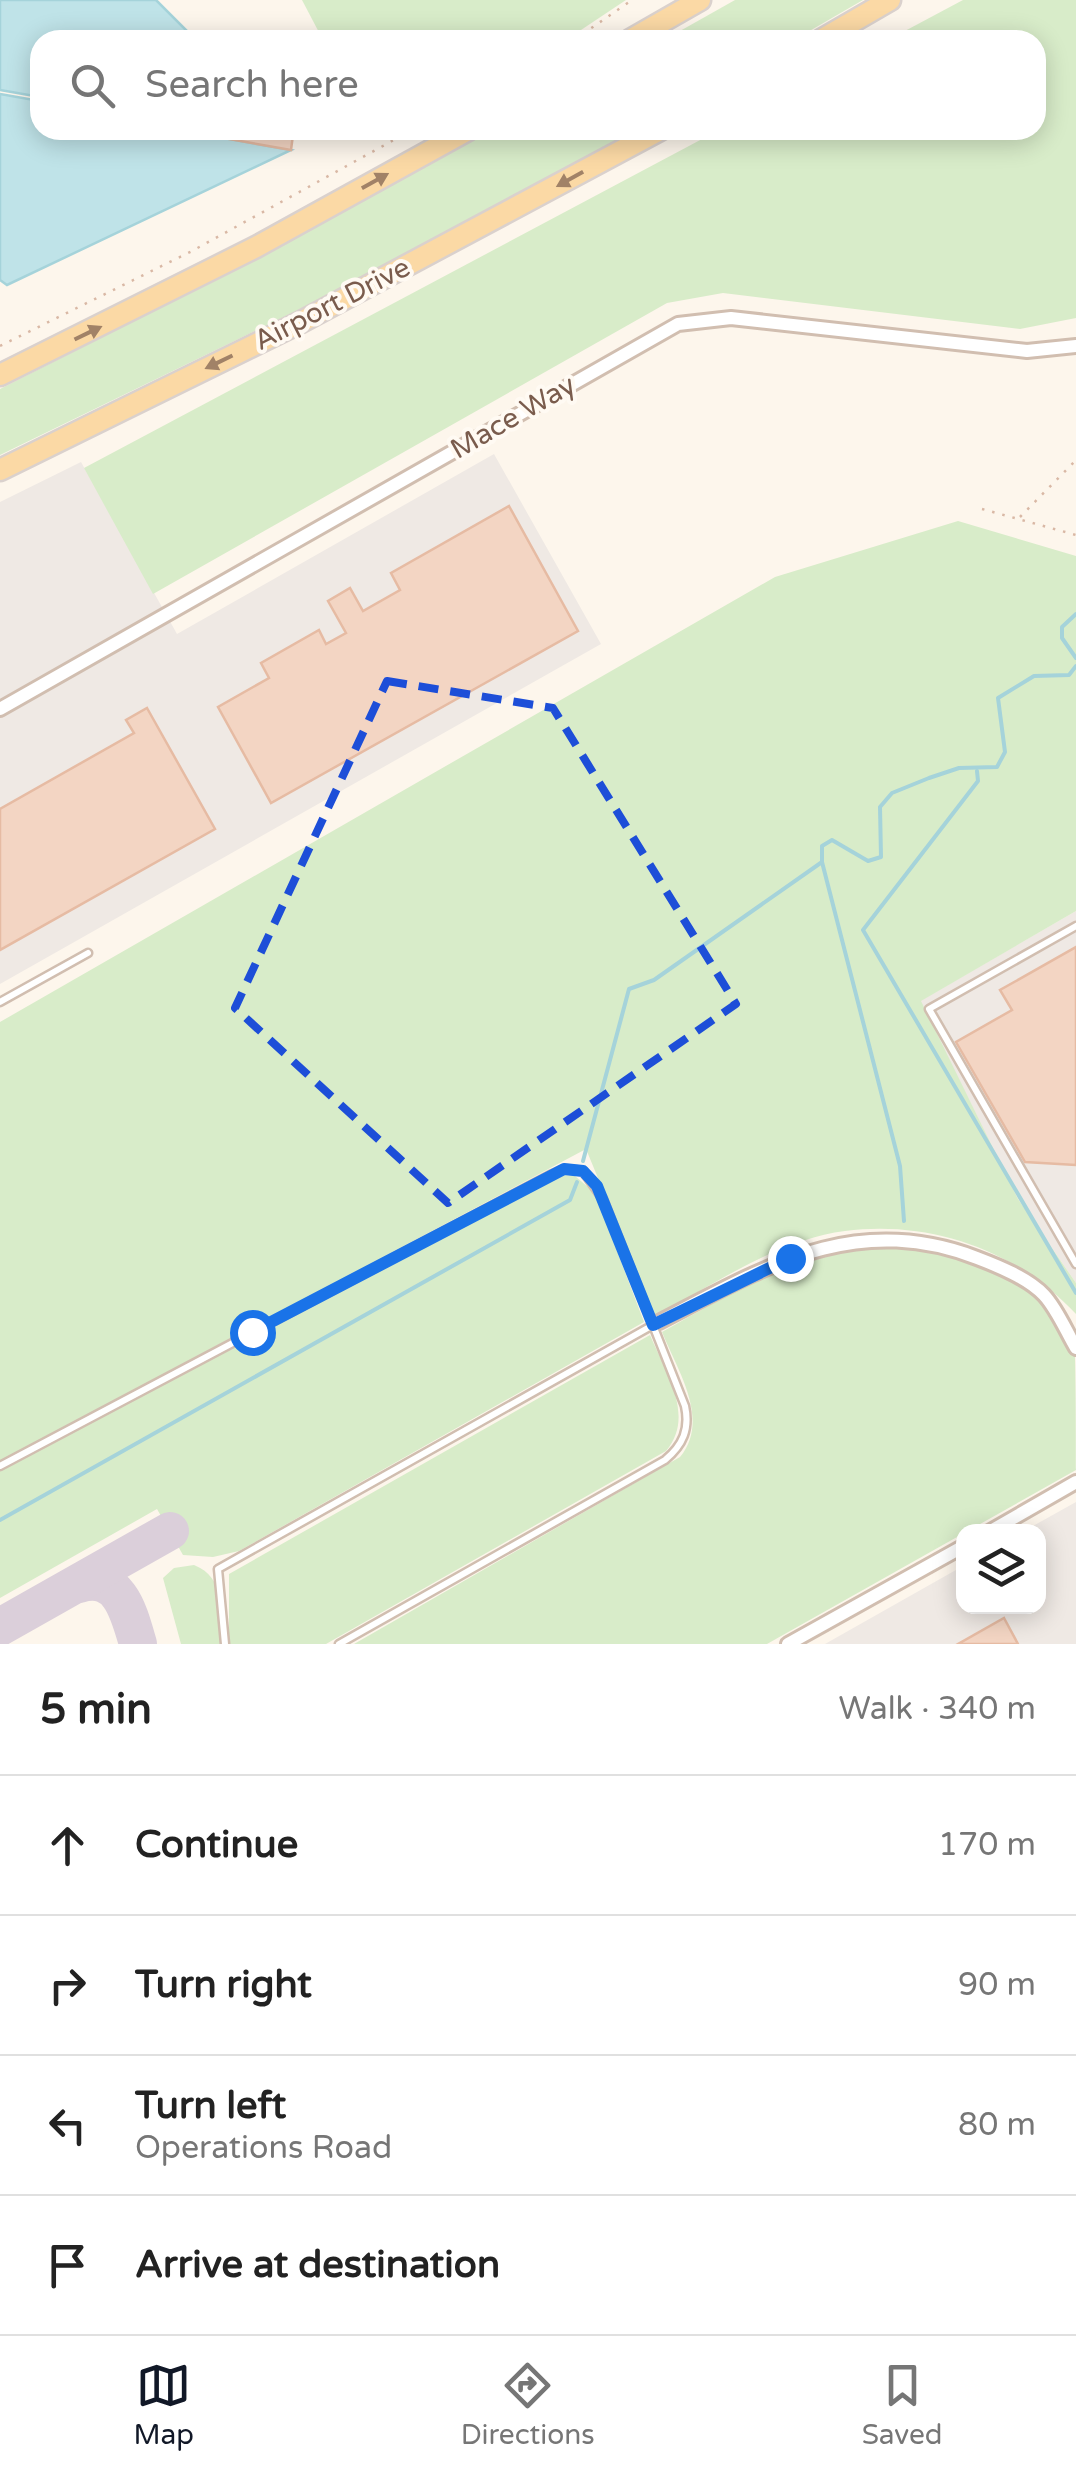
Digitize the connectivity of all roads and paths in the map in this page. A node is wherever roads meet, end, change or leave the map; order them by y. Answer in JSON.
{"nodes":[{"id":1,"x":632,"y":0,"type":"edge"},
{"id":2,"x":700,"y":0,"type":"edge"},
{"id":3,"x":890,"y":0,"type":"edge"},
{"id":4,"x":588,"y":30,"type":"edge"},
{"id":5,"x":648,"y":30,"type":"edge"},
{"id":6,"x":838,"y":30,"type":"edge"},
{"id":7,"x":394,"y":140,"type":"edge"},
{"id":8,"x":450,"y":140,"type":"edge"},
{"id":9,"x":641,"y":140,"type":"edge"},
{"id":10,"x":0,"y":346,"type":"edge"},
{"id":11,"x":1076,"y":346,"type":"edge"},
{"id":12,"x":0,"y":375,"type":"edge"},
{"id":13,"x":1076,"y":460,"type":"edge"},
{"id":14,"x":0,"y":470,"type":"edge"},
{"id":15,"x":982,"y":509,"type":"dead end"},
{"id":16,"x":1019,"y":518,"type":"junction"},
{"id":17,"x":1076,"y":535,"type":"edge"},
{"id":18,"x":0,"y":710,"type":"edge"},
{"id":19,"x":1076,"y":926,"type":"edge"},
{"id":20,"x":88,"y":953,"type":"dead end"},
{"id":21,"x":0,"y":1002,"type":"edge"},
{"id":22,"x":1076,"y":1264,"type":"edge"},
{"id":23,"x":656,"y":1324,"type":"junction"},
{"id":24,"x":1074,"y":1338,"type":"edge"},
{"id":25,"x":0,"y":1466,"type":"edge"},
{"id":26,"x":1076,"y":1482,"type":"edge"},
{"id":27,"x":1002,"y":1524,"type":"edge"},
{"id":28,"x":956,"y":1550,"type":"edge"},
{"id":29,"x":225,"y":1644,"type":"edge"},
{"id":30,"x":339,"y":1644,"type":"edge"},
{"id":31,"x":788,"y":1644,"type":"edge"}],
"edges":[{"from":1,"to":4,"type":"path"},
{"from":2,"to":5,"type":"main road"},
{"from":3,"to":6,"type":"main road"},
{"from":7,"to":10,"type":"path"},
{"from":12,"to":8,"type":"main road","one_way":true},
{"from":9,"to":14,"type":"main road","name":"Airport Drive","one_way":true},
{"from":11,"to":18,"type":"street","name":"Mace Way"},
{"from":13,"to":16,"type":"path"},
{"from":15,"to":16,"type":"path"},
{"from":16,"to":17,"type":"path"},
{"from":19,"to":22,"type":"lane"},
{"from":20,"to":21,"type":"lane"},
{"from":23,"to":24,"type":"street"},
{"from":23,"to":25,"type":"lane"},
{"from":23,"to":29,"type":"lane"},
{"from":23,"to":30,"type":"lane"},
{"from":26,"to":27,"type":"street"},
{"from":28,"to":31,"type":"street"}]}
